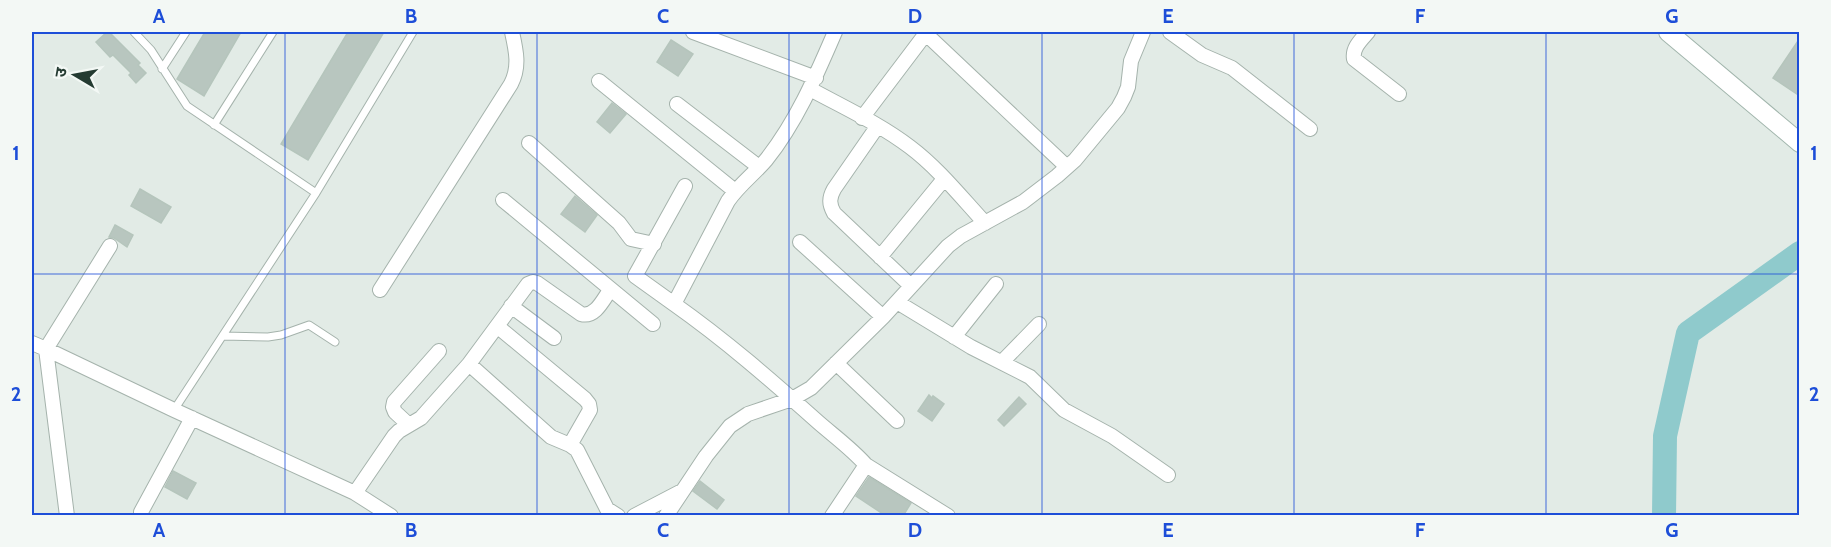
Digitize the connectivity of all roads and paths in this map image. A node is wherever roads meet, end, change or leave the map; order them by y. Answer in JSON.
{"nodes":[{"id":1,"x":134,"y":32,"type":"edge"},
{"id":2,"x":186,"y":32,"type":"edge"},
{"id":3,"x":273,"y":32,"type":"edge"},
{"id":4,"x":413,"y":32,"type":"edge"},
{"id":5,"x":512,"y":32,"type":"edge"},
{"id":6,"x":693,"y":32,"type":"edge"},
{"id":7,"x":835,"y":32,"type":"edge"},
{"id":8,"x":1143,"y":32,"type":"edge"},
{"id":9,"x":1170,"y":32,"type":"edge"},
{"id":10,"x":1368,"y":32,"type":"edge"},
{"id":11,"x":1668,"y":32,"type":"edge"},
{"id":12,"x":926,"y":33,"type":"edge"},
{"id":13,"x":162,"y":69,"type":"junction"},
{"id":14,"x":598,"y":81,"type":"dead end"},
{"id":15,"x":813,"y":83,"type":"junction"},
{"id":16,"x":1399,"y":94,"type":"dead end"},
{"id":17,"x":677,"y":104,"type":"dead end"},
{"id":18,"x":862,"y":118,"type":"junction"},
{"id":19,"x":214,"y":125,"type":"junction"},
{"id":20,"x":877,"y":126,"type":"junction"},
{"id":21,"x":1310,"y":129,"type":"dead end"},
{"id":22,"x":1800,"y":142,"type":"edge"},
{"id":23,"x":529,"y":143,"type":"dead end"},
{"id":24,"x":759,"y":167,"type":"junction"},
{"id":25,"x":1066,"y":167,"type":"junction"},
{"id":26,"x":944,"y":179,"type":"junction"},
{"id":27,"x":685,"y":186,"type":"dead end"},
{"id":28,"x":735,"y":191,"type":"junction"},
{"id":29,"x":316,"y":193,"type":"junction"},
{"id":30,"x":503,"y":200,"type":"dead end"},
{"id":31,"x":985,"y":223,"type":"junction"},
{"id":32,"x":800,"y":242,"type":"dead end"},
{"id":33,"x":654,"y":244,"type":"junction"},
{"id":34,"x":110,"y":246,"type":"dead end"},
{"id":35,"x":880,"y":257,"type":"junction"},
{"id":36,"x":635,"y":276,"type":"junction"},
{"id":37,"x":996,"y":284,"type":"dead end"},
{"id":38,"x":911,"y":286,"type":"junction"},
{"id":39,"x":380,"y":290,"type":"dead end"},
{"id":40,"x":615,"y":293,"type":"junction"},
{"id":41,"x":897,"y":302,"type":"junction"},
{"id":42,"x":674,"y":304,"type":"junction"},
{"id":43,"x":511,"y":306,"type":"junction"},
{"id":44,"x":883,"y":317,"type":"junction"},
{"id":45,"x":653,"y":324,"type":"dead end"},
{"id":46,"x":1039,"y":324,"type":"dead end"},
{"id":47,"x":497,"y":326,"type":"junction"},
{"id":48,"x":223,"y":336,"type":"junction"},
{"id":49,"x":954,"y":337,"type":"junction"},
{"id":50,"x":555,"y":338,"type":"dead end"},
{"id":51,"x":335,"y":342,"type":"dead end"},
{"id":52,"x":32,"y":343,"type":"edge"},
{"id":53,"x":46,"y":349,"type":"junction"},
{"id":54,"x":439,"y":351,"type":"dead end"},
{"id":55,"x":1002,"y":362,"type":"junction"},
{"id":56,"x":836,"y":363,"type":"junction"},
{"id":57,"x":470,"y":364,"type":"junction"},
{"id":58,"x":792,"y":399,"type":"junction"},
{"id":59,"x":174,"y":410,"type":"junction"},
{"id":60,"x":192,"y":418,"type":"junction"},
{"id":61,"x":897,"y":422,"type":"dead end"},
{"id":62,"x":409,"y":425,"type":"junction"},
{"id":63,"x":570,"y":445,"type":"junction"},
{"id":64,"x":866,"y":465,"type":"junction"},
{"id":65,"x":1168,"y":476,"type":"dead end"},
{"id":66,"x":682,"y":491,"type":"junction"},
{"id":67,"x":355,"y":493,"type":"junction"},
{"id":68,"x":141,"y":512,"type":"dead end"},
{"id":69,"x":835,"y":514,"type":"edge"},
{"id":70,"x":67,"y":516,"type":"edge"},
{"id":71,"x":391,"y":516,"type":"edge"},
{"id":72,"x":618,"y":516,"type":"edge"},
{"id":73,"x":634,"y":516,"type":"edge"},
{"id":74,"x":666,"y":516,"type":"edge"},
{"id":75,"x":948,"y":516,"type":"edge"}],
"edges":[{"from":1,"to":13,"type":"lane"},
{"from":2,"to":13,"type":"lane"},
{"from":3,"to":19,"type":"lane"},
{"from":4,"to":29,"type":"lane"},
{"from":5,"to":39,"type":"street"},
{"from":6,"to":15,"type":"street"},
{"from":7,"to":15,"type":"street"},
{"from":8,"to":25,"type":"street"},
{"from":9,"to":21,"type":"street"},
{"from":10,"to":16,"type":"street"},
{"from":11,"to":22,"type":"street"},
{"from":12,"to":18,"type":"street"},
{"from":12,"to":25,"type":"street"},
{"from":13,"to":19,"type":"lane"},
{"from":14,"to":28,"type":"street"},
{"from":15,"to":18,"type":"street"},
{"from":15,"to":24,"type":"street"},
{"from":17,"to":24,"type":"street"},
{"from":18,"to":20,"type":"street"},
{"from":19,"to":29,"type":"lane"},
{"from":20,"to":26,"type":"street"},
{"from":20,"to":35,"type":"street"},
{"from":23,"to":33,"type":"street"},
{"from":24,"to":28,"type":"street"},
{"from":25,"to":31,"type":"street"},
{"from":26,"to":31,"type":"street"},
{"from":26,"to":35,"type":"street"},
{"from":27,"to":33,"type":"street"},
{"from":28,"to":42,"type":"street"},
{"from":29,"to":48,"type":"lane"},
{"from":30,"to":40,"type":"street"},
{"from":31,"to":38,"type":"street"},
{"from":32,"to":44,"type":"street"},
{"from":33,"to":36,"type":"street"},
{"from":34,"to":53,"type":"street"},
{"from":35,"to":38,"type":"street"},
{"from":36,"to":40,"type":"street"},
{"from":36,"to":42,"type":"street"},
{"from":37,"to":49,"type":"street"},
{"from":38,"to":41,"type":"street"},
{"from":40,"to":43,"type":"street"},
{"from":40,"to":45,"type":"street"},
{"from":41,"to":44,"type":"street"},
{"from":41,"to":49,"type":"street"},
{"from":42,"to":58,"type":"street"},
{"from":43,"to":47,"type":"street"},
{"from":43,"to":50,"type":"street"},
{"from":44,"to":56,"type":"street"},
{"from":46,"to":55,"type":"street"},
{"from":47,"to":57,"type":"street"},
{"from":47,"to":63,"type":"street"},
{"from":48,"to":51,"type":"lane"},
{"from":48,"to":59,"type":"lane"},
{"from":49,"to":55,"type":"street"},
{"from":52,"to":53,"type":"street"},
{"from":53,"to":59,"type":"street"},
{"from":53,"to":70,"type":"street"},
{"from":54,"to":62,"type":"street"},
{"from":55,"to":65,"type":"street"},
{"from":56,"to":58,"type":"street"},
{"from":56,"to":61,"type":"street"},
{"from":57,"to":62,"type":"street"},
{"from":57,"to":63,"type":"street"},
{"from":58,"to":64,"type":"street"},
{"from":58,"to":66,"type":"street"},
{"from":59,"to":60,"type":"street"},
{"from":60,"to":67,"type":"street"},
{"from":60,"to":68,"type":"street"},
{"from":62,"to":67,"type":"street"},
{"from":63,"to":72,"type":"street"},
{"from":64,"to":69,"type":"street"},
{"from":64,"to":75,"type":"street"},
{"from":66,"to":73,"type":"street"},
{"from":66,"to":74,"type":"street"},
{"from":67,"to":71,"type":"street"}]}
